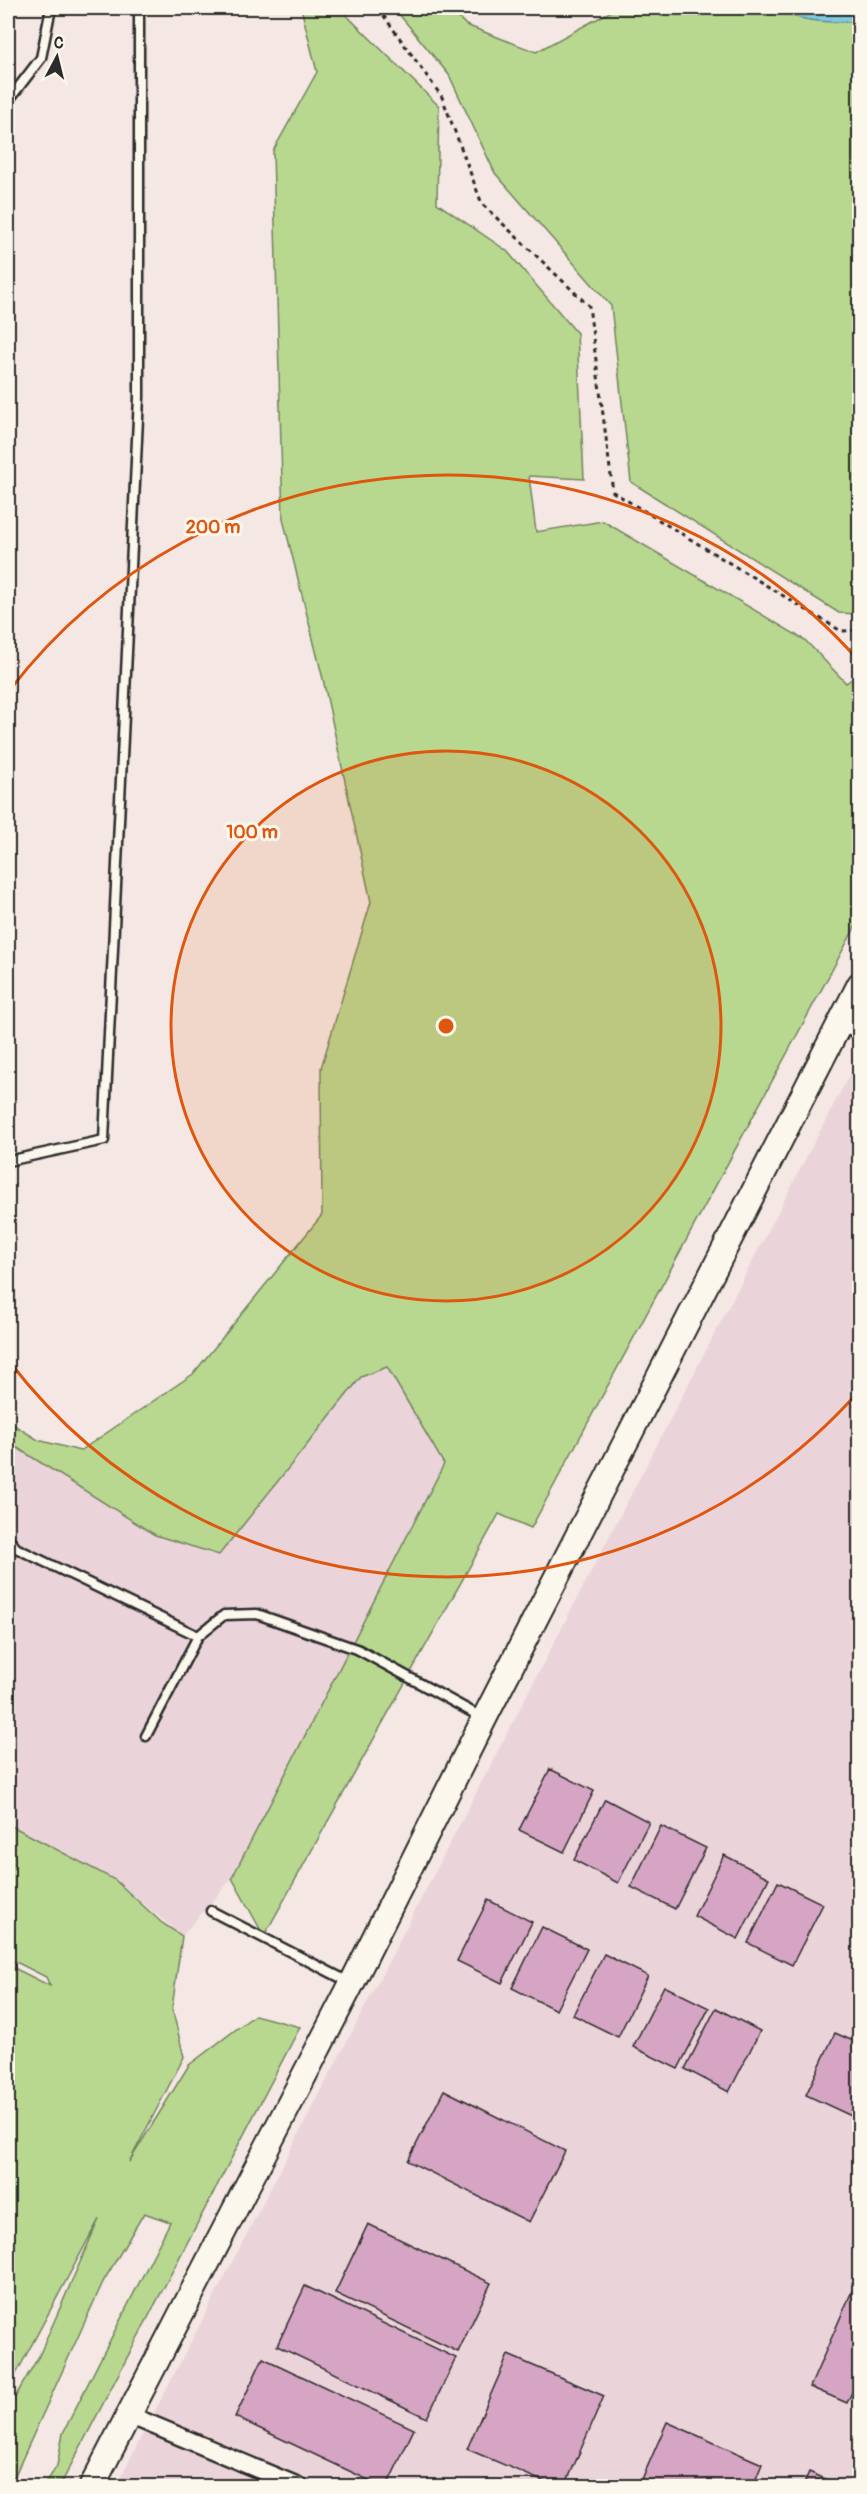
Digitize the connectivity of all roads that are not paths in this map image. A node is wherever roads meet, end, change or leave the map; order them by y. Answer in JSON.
{"nodes":[{"id":1,"x":51,"y":8,"type":"edge"},
{"id":2,"x":140,"y":8,"type":"edge"},
{"id":3,"x":8,"y":101,"type":"edge"},
{"id":4,"x":860,"y":984,"type":"edge"},
{"id":5,"x":850,"y":1025,"type":"edge"},
{"id":6,"x":8,"y":1161,"type":"edge"},
{"id":7,"x":8,"y":1539,"type":"edge"},
{"id":8,"x":198,"y":1636,"type":"junction"},
{"id":9,"x":484,"y":1719,"type":"junction"},
{"id":10,"x":146,"y":1736,"type":"dead end"},
{"id":11,"x":211,"y":1911,"type":"dead end"},
{"id":12,"x":352,"y":1983,"type":"junction"},
{"id":13,"x":129,"y":2415,"type":"junction"},
{"id":14,"x":92,"y":2487,"type":"edge"},
{"id":15,"x":298,"y":2487,"type":"edge"}],
"edges":[{"from":1,"to":3,"type":"lane"},
{"from":2,"to":6,"type":"lane"},
{"from":4,"to":5,"type":"main road"},
{"from":5,"to":9,"type":"main road"},
{"from":7,"to":8,"type":"lane"},
{"from":8,"to":9,"type":"lane"},
{"from":8,"to":10,"type":"lane"},
{"from":9,"to":12,"type":"main road"},
{"from":11,"to":12,"type":"lane"},
{"from":12,"to":13,"type":"main road"},
{"from":13,"to":14,"type":"main road"},
{"from":13,"to":15,"type":"street"}]}
